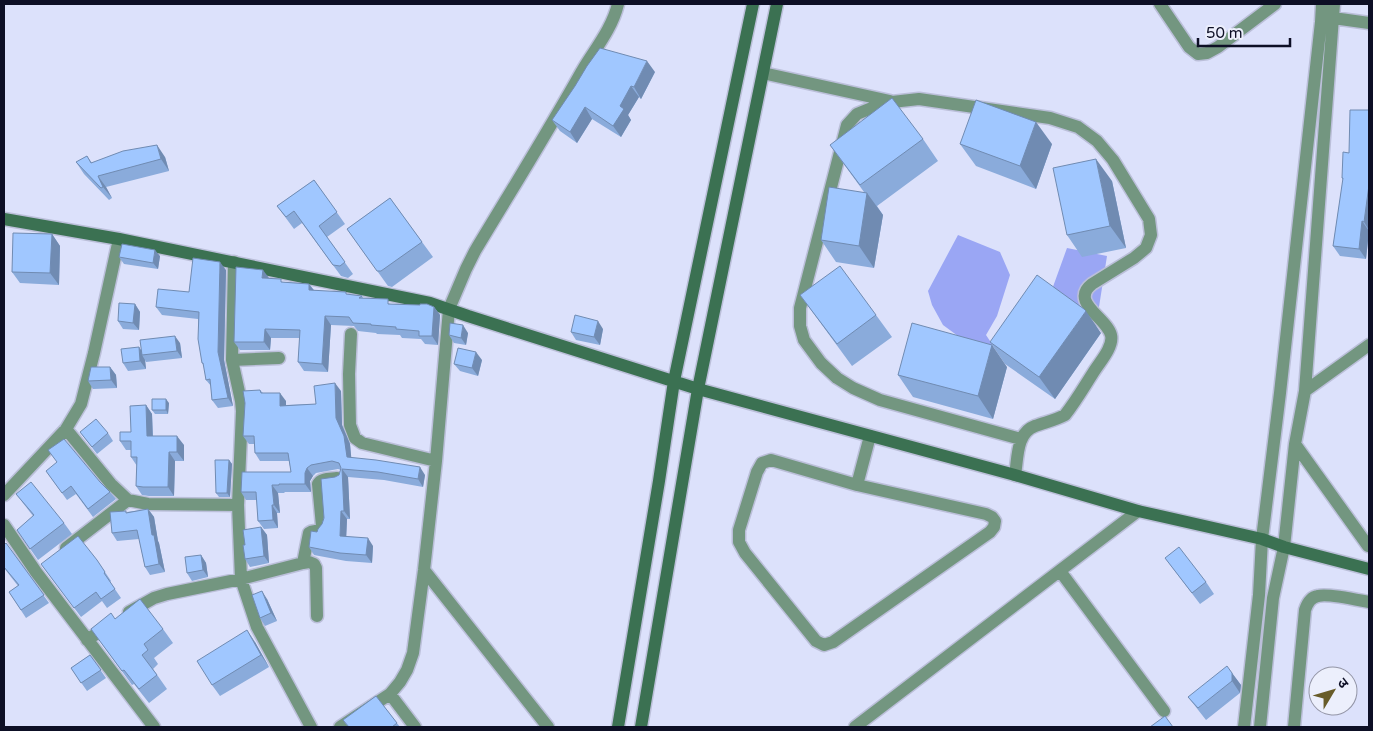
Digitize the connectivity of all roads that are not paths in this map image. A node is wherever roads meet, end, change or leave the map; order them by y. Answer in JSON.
{"nodes":[{"id":1,"x":618,"y":4,"type":"edge"},
{"id":2,"x":753,"y":4,"type":"edge"},
{"id":3,"x":777,"y":4,"type":"edge"},
{"id":4,"x":1160,"y":4,"type":"edge"},
{"id":5,"x":1275,"y":4,"type":"edge"},
{"id":6,"x":1334,"y":4,"type":"edge"},
{"id":7,"x":1326,"y":13,"type":"edge"},
{"id":8,"x":1369,"y":23,"type":"edge"},
{"id":9,"x":763,"y":73,"type":"junction"},
{"id":10,"x":892,"y":102,"type":"junction"},
{"id":11,"x":4,"y":219,"type":"edge"},
{"id":12,"x":119,"y":239,"type":"junction"},
{"id":13,"x":234,"y":262,"type":"junction"},
{"id":14,"x":449,"y":309,"type":"junction"},
{"id":15,"x":351,"y":334,"type":"dead end"},
{"id":16,"x":1369,"y":345,"type":"edge"},
{"id":17,"x":279,"y":358,"type":"dead end"},
{"id":18,"x":232,"y":360,"type":"junction"},
{"id":19,"x":674,"y":381,"type":"junction"},
{"id":20,"x":698,"y":389,"type":"junction"},
{"id":21,"x":1305,"y":391,"type":"junction"},
{"id":22,"x":66,"y":429,"type":"junction"},
{"id":23,"x":870,"y":436,"type":"junction"},
{"id":24,"x":1021,"y":439,"type":"junction"},
{"id":25,"x":1295,"y":444,"type":"junction"},
{"id":26,"x":436,"y":460,"type":"junction"},
{"id":27,"x":1015,"y":475,"type":"junction"},
{"id":28,"x":339,"y":477,"type":"edge"},
{"id":29,"x":857,"y":485,"type":"junction"},
{"id":30,"x":4,"y":495,"type":"edge"},
{"id":31,"x":128,"y":500,"type":"junction"},
{"id":32,"x":238,"y":505,"type":"junction"},
{"id":33,"x":1138,"y":512,"type":"junction"},
{"id":34,"x":4,"y":525,"type":"edge"},
{"id":35,"x":1262,"y":539,"type":"junction"},
{"id":36,"x":1368,"y":546,"type":"dead end"},
{"id":37,"x":1284,"y":547,"type":"junction"},
{"id":38,"x":59,"y":554,"type":"edge"},
{"id":39,"x":302,"y":563,"type":"junction"},
{"id":40,"x":1369,"y":569,"type":"edge"},
{"id":41,"x":424,"y":570,"type":"junction"},
{"id":42,"x":1060,"y":571,"type":"junction"},
{"id":43,"x":241,"y":579,"type":"junction"},
{"id":44,"x":1369,"y":602,"type":"edge"},
{"id":45,"x":317,"y":616,"type":"dead end"},
{"id":46,"x":87,"y":640,"type":"junction"},
{"id":47,"x":390,"y":694,"type":"junction"},
{"id":48,"x":1164,"y":711,"type":"dead end"},
{"id":49,"x":154,"y":727,"type":"edge"},
{"id":50,"x":311,"y":727,"type":"edge"},
{"id":51,"x":340,"y":727,"type":"edge"},
{"id":52,"x":415,"y":727,"type":"edge"},
{"id":53,"x":548,"y":727,"type":"edge"},
{"id":54,"x":618,"y":727,"type":"edge"},
{"id":55,"x":641,"y":727,"type":"edge"},
{"id":56,"x":855,"y":727,"type":"edge"},
{"id":57,"x":1244,"y":727,"type":"edge"},
{"id":58,"x":1260,"y":727,"type":"edge"},
{"id":59,"x":1294,"y":727,"type":"edge"}],
"edges":[{"from":1,"to":14,"type":"street"},
{"from":2,"to":19,"type":"main road"},
{"from":3,"to":9,"type":"main road"},
{"from":4,"to":5,"type":"street"},
{"from":6,"to":7,"type":"street"},
{"from":7,"to":8,"type":"street"},
{"from":7,"to":21,"type":"street"},
{"from":7,"to":35,"type":"street"},
{"from":9,"to":10,"type":"street"},
{"from":9,"to":20,"type":"main road"},
{"from":10,"to":24,"type":"street"},
{"from":10,"to":24,"type":"street"},
{"from":11,"to":12,"type":"main road"},
{"from":12,"to":13,"type":"main road"},
{"from":12,"to":22,"type":"street"},
{"from":13,"to":14,"type":"main road"},
{"from":13,"to":18,"type":"street"},
{"from":14,"to":19,"type":"main road"},
{"from":14,"to":26,"type":"street"},
{"from":15,"to":26,"type":"street"},
{"from":16,"to":21,"type":"street"},
{"from":17,"to":18,"type":"street"},
{"from":18,"to":32,"type":"street"},
{"from":19,"to":20,"type":"main road"},
{"from":19,"to":54,"type":"main road"},
{"from":20,"to":23,"type":"main road"},
{"from":20,"to":55,"type":"main road"},
{"from":21,"to":25,"type":"street"},
{"from":22,"to":30,"type":"street"},
{"from":22,"to":31,"type":"street"},
{"from":23,"to":27,"type":"main road"},
{"from":23,"to":29,"type":"street"},
{"from":24,"to":27,"type":"street"},
{"from":25,"to":36,"type":"street"},
{"from":25,"to":37,"type":"street"},
{"from":26,"to":41,"type":"street"},
{"from":27,"to":33,"type":"main road"},
{"from":28,"to":39,"type":"street"},
{"from":29,"to":29,"type":"street"},
{"from":31,"to":32,"type":"street"},
{"from":31,"to":38,"type":"street"},
{"from":32,"to":43,"type":"street"},
{"from":33,"to":35,"type":"main road"},
{"from":33,"to":42,"type":"street"},
{"from":34,"to":46,"type":"street"},
{"from":35,"to":37,"type":"main road"},
{"from":35,"to":57,"type":"street"},
{"from":37,"to":40,"type":"main road"},
{"from":37,"to":58,"type":"street"},
{"from":39,"to":43,"type":"street"},
{"from":39,"to":45,"type":"street"},
{"from":41,"to":47,"type":"street"},
{"from":41,"to":53,"type":"street"},
{"from":42,"to":48,"type":"street"},
{"from":42,"to":56,"type":"street"},
{"from":43,"to":46,"type":"street"},
{"from":43,"to":50,"type":"street"},
{"from":44,"to":59,"type":"street"},
{"from":46,"to":49,"type":"street"},
{"from":47,"to":51,"type":"street"},
{"from":47,"to":52,"type":"street"}]}
